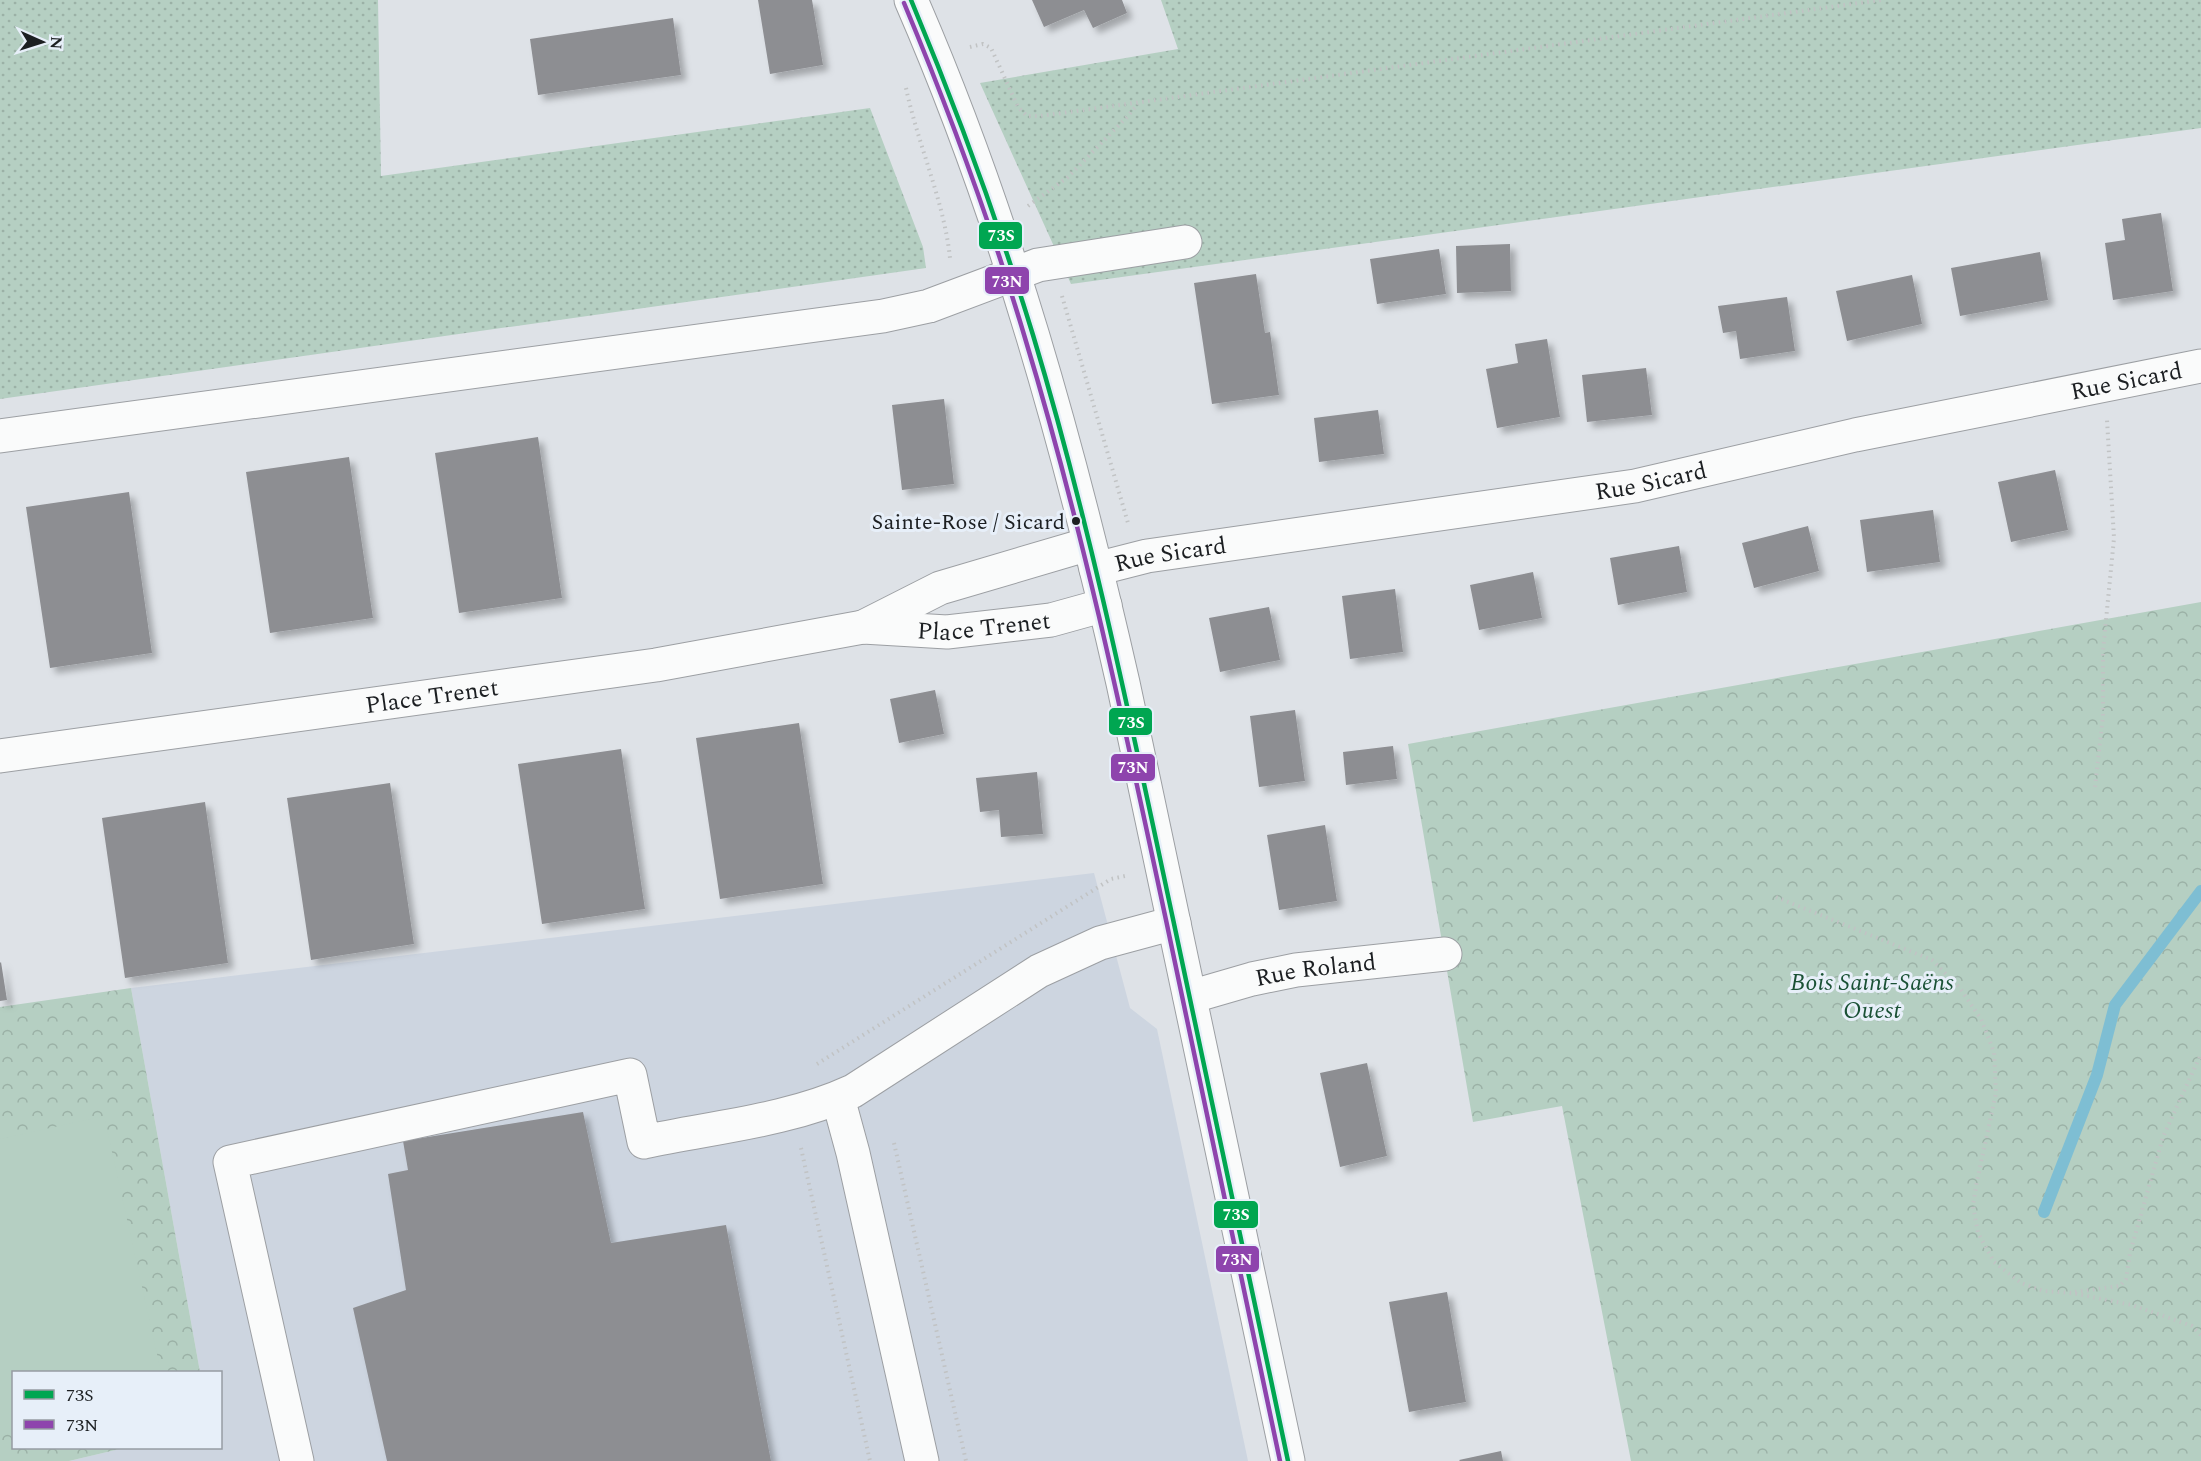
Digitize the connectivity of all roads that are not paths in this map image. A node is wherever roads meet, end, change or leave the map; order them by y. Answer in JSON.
{"nodes":[{"id":1,"x":910,"y":0,"type":"edge"},
{"id":2,"x":1185,"y":242,"type":"dead end"},
{"id":3,"x":1013,"y":273,"type":"junction"},
{"id":4,"x":2201,"y":366,"type":"edge"},
{"id":5,"x":0,"y":436,"type":"edge"},
{"id":6,"x":1092,"y":556,"type":"junction"},
{"id":7,"x":1105,"y":604,"type":"junction"},
{"id":8,"x":863,"y":627,"type":"junction"},
{"id":9,"x":0,"y":756,"type":"edge"},
{"id":10,"x":1174,"y":923,"type":"junction"},
{"id":11,"x":1445,"y":954,"type":"dead end"},
{"id":12,"x":1190,"y":997,"type":"junction"},
{"id":13,"x":838,"y":1098,"type":"junction"},
{"id":14,"x":297,"y":1461,"type":"edge"},
{"id":15,"x":922,"y":1461,"type":"edge"},
{"id":16,"x":1288,"y":1461,"type":"edge"}],
"edges":[{"from":1,"to":3,"type":"street"},
{"from":2,"to":3,"type":"street"},
{"from":3,"to":5,"type":"street"},
{"from":3,"to":6,"type":"street"},
{"from":4,"to":6,"type":"street","name":"Rue Sicard"},
{"from":6,"to":7,"type":"street"},
{"from":6,"to":8,"type":"street","name":"Place Trenet"},
{"from":7,"to":8,"type":"street","name":"Place Trenet"},
{"from":7,"to":10,"type":"street"},
{"from":8,"to":9,"type":"street","name":"Place Trenet"},
{"from":10,"to":12,"type":"street"},
{"from":10,"to":13,"type":"street"},
{"from":11,"to":12,"type":"street","name":"Rue Roland"},
{"from":12,"to":16,"type":"street"},
{"from":13,"to":14,"type":"street"},
{"from":13,"to":15,"type":"street"}]}
